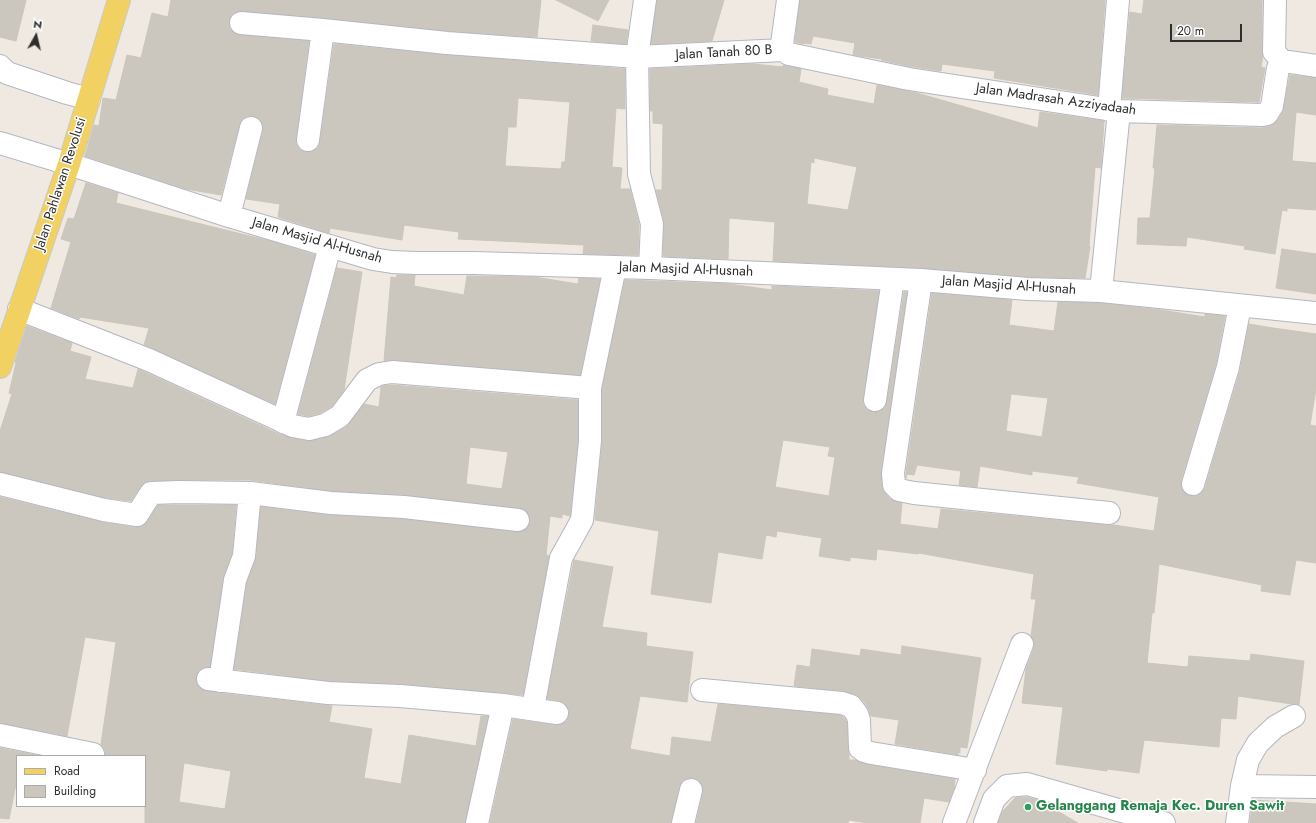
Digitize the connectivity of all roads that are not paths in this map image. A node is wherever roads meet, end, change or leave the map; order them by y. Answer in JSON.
{"nodes":[{"id":1,"x":119,"y":0,"type":"edge"},
{"id":2,"x":645,"y":0,"type":"edge"},
{"id":3,"x":788,"y":0,"type":"edge"},
{"id":4,"x":1118,"y":0,"type":"edge"},
{"id":5,"x":1275,"y":0,"type":"edge"},
{"id":6,"x":241,"y":23,"type":"dead end"},
{"id":7,"x":323,"y":30,"type":"junction"},
{"id":8,"x":784,"y":50,"type":"junction"},
{"id":9,"x":637,"y":57,"type":"junction"},
{"id":10,"x":1283,"y":62,"type":"junction"},
{"id":11,"x":0,"y":66,"type":"edge"},
{"id":12,"x":1316,"y":66,"type":"edge"},
{"id":13,"x":89,"y":99,"type":"junction"},
{"id":14,"x":1114,"y":110,"type":"junction"},
{"id":15,"x":251,"y":128,"type":"dead end"},
{"id":16,"x":308,"y":140,"type":"dead end"},
{"id":17,"x":0,"y":143,"type":"edge"},
{"id":18,"x":69,"y":164,"type":"junction"},
{"id":19,"x":230,"y":216,"type":"junction"},
{"id":20,"x":330,"y":246,"type":"junction"},
{"id":21,"x":615,"y":267,"type":"junction"},
{"id":22,"x":650,"y":268,"type":"junction"},
{"id":23,"x":893,"y":279,"type":"junction"},
{"id":24,"x":921,"y":280,"type":"junction"},
{"id":25,"x":1101,"y":291,"type":"junction"},
{"id":26,"x":1240,"y":306,"type":"junction"},
{"id":27,"x":19,"y":309,"type":"junction"},
{"id":28,"x":1316,"y":313,"type":"edge"},
{"id":29,"x":0,"y":367,"type":"edge"},
{"id":30,"x":590,"y":388,"type":"junction"},
{"id":31,"x":874,"y":400,"type":"dead end"},
{"id":32,"x":283,"y":422,"type":"junction"},
{"id":33,"x":0,"y":484,"type":"edge"},
{"id":34,"x":1193,"y":484,"type":"dead end"},
{"id":35,"x":250,"y":493,"type":"junction"},
{"id":36,"x":1109,"y":513,"type":"dead end"},
{"id":37,"x":518,"y":520,"type":"dead end"},
{"id":38,"x":1022,"y":644,"type":"dead end"},
{"id":39,"x":702,"y":690,"type":"dead end"},
{"id":40,"x":503,"y":705,"type":"junction"},
{"id":41,"x":532,"y":708,"type":"junction"},
{"id":42,"x":557,"y":713,"type":"dead end"},
{"id":43,"x":1294,"y":716,"type":"dead end"},
{"id":44,"x":0,"y":735,"type":"edge"},
{"id":45,"x":93,"y":754,"type":"dead end"},
{"id":46,"x":975,"y":770,"type":"junction"},
{"id":47,"x":1242,"y":786,"type":"junction"},
{"id":48,"x":1316,"y":787,"type":"edge"},
{"id":49,"x":691,"y":790,"type":"dead end"},
{"id":50,"x":477,"y":823,"type":"edge"},
{"id":51,"x":683,"y":823,"type":"edge"},
{"id":52,"x":954,"y":823,"type":"edge"},
{"id":53,"x":985,"y":823,"type":"edge"},
{"id":54,"x":1164,"y":823,"type":"edge"},
{"id":55,"x":1238,"y":823,"type":"edge"}],
"edges":[{"from":1,"to":13,"type":"main road","name":"Jalan Pahlawan Revolusi"},
{"from":2,"to":9,"type":"street"},
{"from":3,"to":8,"type":"street","name":"Jalan Tanah 80 B"},
{"from":4,"to":14,"type":"street"},
{"from":5,"to":10,"type":"street"},
{"from":6,"to":7,"type":"street","name":"Jalan Tanah 80 B"},
{"from":7,"to":9,"type":"street","name":"Jalan Tanah 80 B"},
{"from":7,"to":16,"type":"street"},
{"from":8,"to":9,"type":"street","name":"Jalan Tanah 80 B"},
{"from":8,"to":14,"type":"street","name":"Jalan Madrasah Azziyadaah"},
{"from":9,"to":22,"type":"street"},
{"from":10,"to":12,"type":"street"},
{"from":10,"to":14,"type":"street","name":"Jalan Madrasah Azziyadaah"},
{"from":11,"to":13,"type":"street"},
{"from":13,"to":18,"type":"main road","name":"Jalan Pahlawan Revolusi"},
{"from":14,"to":25,"type":"street"},
{"from":15,"to":19,"type":"street"},
{"from":17,"to":18,"type":"street","name":"Jalan Masjid Al-Husnah"},
{"from":18,"to":19,"type":"street","name":"Jalan Masjid Al-Husnah"},
{"from":18,"to":27,"type":"main road","name":"Jalan Pahlawan Revolusi"},
{"from":19,"to":20,"type":"street","name":"Jalan Masjid Al-Husnah"},
{"from":20,"to":21,"type":"street","name":"Jalan Masjid Al-Husnah"},
{"from":20,"to":32,"type":"street"},
{"from":21,"to":22,"type":"street","name":"Jalan Masjid Al-Husnah"},
{"from":21,"to":30,"type":"street"},
{"from":22,"to":23,"type":"street","name":"Jalan Masjid Al-Husnah"},
{"from":23,"to":24,"type":"street","name":"Jalan Masjid Al-Husnah"},
{"from":23,"to":31,"type":"street"},
{"from":24,"to":25,"type":"street","name":"Jalan Masjid Al-Husnah"},
{"from":24,"to":36,"type":"street"},
{"from":25,"to":26,"type":"street","name":"Jalan Masjid Al-Husnah"},
{"from":26,"to":28,"type":"street","name":"Jalan Masjid Al-Husnah"},
{"from":26,"to":34,"type":"street"},
{"from":27,"to":29,"type":"main road","name":"Jalan Pahlawan Revolusi"},
{"from":27,"to":32,"type":"street"},
{"from":30,"to":32,"type":"street"},
{"from":30,"to":41,"type":"street"},
{"from":33,"to":35,"type":"street"},
{"from":35,"to":37,"type":"street"},
{"from":35,"to":40,"type":"street"},
{"from":38,"to":46,"type":"street"},
{"from":39,"to":46,"type":"street"},
{"from":40,"to":41,"type":"street"},
{"from":40,"to":50,"type":"street"},
{"from":41,"to":42,"type":"street"},
{"from":43,"to":47,"type":"street"},
{"from":44,"to":45,"type":"street"},
{"from":46,"to":52,"type":"street"},
{"from":47,"to":48,"type":"street"},
{"from":47,"to":55,"type":"street"},
{"from":49,"to":51,"type":"street"},
{"from":53,"to":54,"type":"street"}]}
